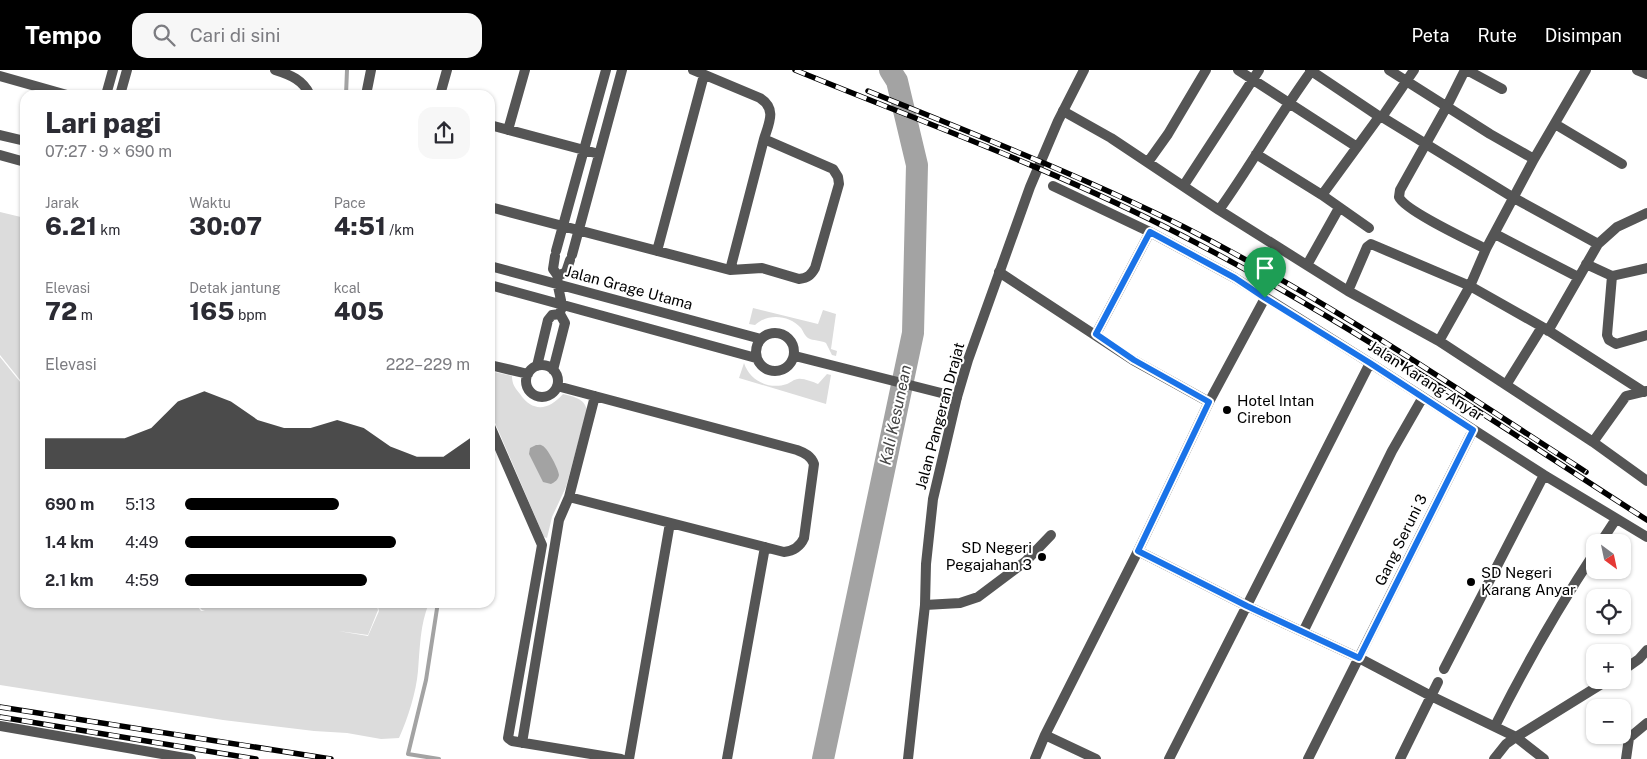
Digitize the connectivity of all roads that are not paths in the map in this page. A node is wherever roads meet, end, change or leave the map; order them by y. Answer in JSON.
{"nodes":[{"id":1,"x":113,"y":70,"type":"edge"},
{"id":2,"x":127,"y":70,"type":"edge"},
{"id":3,"x":277,"y":70,"type":"edge"},
{"id":4,"x":371,"y":70,"type":"edge"},
{"id":5,"x":447,"y":70,"type":"edge"},
{"id":6,"x":526,"y":70,"type":"edge"},
{"id":7,"x":606,"y":70,"type":"edge"},
{"id":8,"x":622,"y":70,"type":"edge"},
{"id":9,"x":693,"y":70,"type":"edge"},
{"id":10,"x":1084,"y":70,"type":"edge"},
{"id":11,"x":1206,"y":70,"type":"edge"},
{"id":12,"x":1238,"y":70,"type":"edge"},
{"id":13,"x":1259,"y":70,"type":"edge"},
{"id":14,"x":1311,"y":70,"type":"edge"},
{"id":15,"x":1389,"y":70,"type":"edge"},
{"id":16,"x":1414,"y":70,"type":"edge"},
{"id":17,"x":1466,"y":70,"type":"edge"},
{"id":18,"x":1586,"y":70,"type":"edge"},
{"id":19,"x":1637,"y":70,"type":"edge"},
{"id":20,"x":1647,"y":74,"type":"edge"},
{"id":21,"x":704,"y":75,"type":"junction"},
{"id":22,"x":0,"y":76,"type":"edge"},
{"id":23,"x":1253,"y":80,"type":"junction"},
{"id":24,"x":1406,"y":81,"type":"junction"},
{"id":25,"x":1502,"y":89,"type":"dead end"},
{"id":26,"x":49,"y":90,"type":"edge"},
{"id":27,"x":107,"y":90,"type":"edge"},
{"id":28,"x":121,"y":90,"type":"edge"},
{"id":29,"x":308,"y":90,"type":"edge"},
{"id":30,"x":369,"y":90,"type":"edge"},
{"id":31,"x":441,"y":90,"type":"edge"},
{"id":32,"x":1289,"y":103,"type":"junction"},
{"id":33,"x":1447,"y":106,"type":"junction"},
{"id":34,"x":1061,"y":115,"type":"junction"},
{"id":35,"x":1381,"y":117,"type":"junction"},
{"id":36,"x":1555,"y":124,"type":"junction"},
{"id":37,"x":495,"y":126,"type":"edge"},
{"id":38,"x":508,"y":130,"type":"junction"},
{"id":39,"x":0,"y":135,"type":"edge"},
{"id":40,"x":764,"y":139,"type":"junction"},
{"id":41,"x":20,"y":141,"type":"edge"},
{"id":42,"x":1426,"y":145,"type":"junction"},
{"id":43,"x":1357,"y":147,"type":"junction"},
{"id":44,"x":584,"y":150,"type":"junction"},
{"id":45,"x":599,"y":154,"type":"junction"},
{"id":46,"x":1256,"y":154,"type":"junction"},
{"id":47,"x":0,"y":156,"type":"edge"},
{"id":48,"x":1534,"y":159,"type":"junction"},
{"id":49,"x":20,"y":161,"type":"edge"},
{"id":50,"x":1148,"y":162,"type":"junction"},
{"id":51,"x":1622,"y":164,"type":"dead end"},
{"id":52,"x":1184,"y":185,"type":"junction"},
{"id":53,"x":1053,"y":186,"type":"dead end"},
{"id":54,"x":1322,"y":195,"type":"junction"},
{"id":55,"x":1514,"y":198,"type":"junction"},
{"id":56,"x":495,"y":208,"type":"edge"},
{"id":57,"x":1339,"y":208,"type":"junction"},
{"id":58,"x":1219,"y":210,"type":"junction"},
{"id":59,"x":1647,"y":213,"type":"edge"},
{"id":60,"x":563,"y":227,"type":"junction"},
{"id":61,"x":1369,"y":228,"type":"dead end"},
{"id":62,"x":579,"y":230,"type":"junction"},
{"id":63,"x":1150,"y":232,"type":"junction"},
{"id":64,"x":1495,"y":234,"type":"junction"},
{"id":65,"x":1598,"y":244,"type":"junction"},
{"id":66,"x":1486,"y":249,"type":"junction"},
{"id":67,"x":656,"y":251,"type":"junction"},
{"id":68,"x":1586,"y":264,"type":"junction"},
{"id":69,"x":1306,"y":265,"type":"junction"},
{"id":70,"x":495,"y":267,"type":"edge"},
{"id":71,"x":1647,"y":268,"type":"edge"},
{"id":72,"x":730,"y":270,"type":"junction"},
{"id":73,"x":999,"y":272,"type":"junction"},
{"id":74,"x":1612,"y":276,"type":"junction"},
{"id":75,"x":1578,"y":277,"type":"junction"},
{"id":76,"x":557,"y":280,"type":"junction"},
{"id":77,"x":1470,"y":286,"type":"junction"},
{"id":78,"x":495,"y":288,"type":"edge"},
{"id":79,"x":1348,"y":291,"type":"junction"},
{"id":80,"x":1265,"y":298,"type":"junction"},
{"id":81,"x":561,"y":309,"type":"junction"},
{"id":82,"x":1545,"y":329,"type":"junction"},
{"id":83,"x":1096,"y":334,"type":"junction"},
{"id":84,"x":1647,"y":335,"type":"edge"},
{"id":85,"x":761,"y":339,"type":"junction"},
{"id":86,"x":1439,"y":341,"type":"junction"},
{"id":87,"x":794,"y":356,"type":"junction"},
{"id":88,"x":756,"y":358,"type":"junction"},
{"id":89,"x":1370,"y":363,"type":"junction"},
{"id":90,"x":495,"y":366,"type":"edge"},
{"id":91,"x":537,"y":366,"type":"junction"},
{"id":92,"x":553,"y":370,"type":"junction"},
{"id":93,"x":528,"y":374,"type":"junction"},
{"id":94,"x":1506,"y":385,"type":"junction"},
{"id":95,"x":557,"y":386,"type":"junction"},
{"id":96,"x":1646,"y":391,"type":"edge"},
{"id":97,"x":595,"y":396,"type":"junction"},
{"id":98,"x":958,"y":397,"type":"junction"},
{"id":99,"x":1423,"y":397,"type":"junction"},
{"id":100,"x":1209,"y":402,"type":"junction"},
{"id":101,"x":1471,"y":433,"type":"junction"},
{"id":102,"x":495,"y":437,"type":"edge"},
{"id":103,"x":1593,"y":442,"type":"junction"},
{"id":104,"x":1544,"y":475,"type":"junction"},
{"id":105,"x":1647,"y":481,"type":"edge"},
{"id":106,"x":569,"y":497,"type":"junction"},
{"id":107,"x":1616,"y":519,"type":"junction"},
{"id":108,"x":670,"y":523,"type":"junction"},
{"id":109,"x":1606,"y":534,"type":"edge"},
{"id":110,"x":1052,"y":535,"type":"dead end"},
{"id":111,"x":1647,"y":537,"type":"edge"},
{"id":112,"x":542,"y":545,"type":"junction"},
{"id":113,"x":765,"y":547,"type":"junction"},
{"id":114,"x":555,"y":548,"type":"junction"},
{"id":115,"x":1138,"y":551,"type":"junction"},
{"id":116,"x":1586,"y":566,"type":"edge"},
{"id":117,"x":925,"y":605,"type":"junction"},
{"id":118,"x":1247,"y":606,"type":"junction"},
{"id":119,"x":1303,"y":632,"type":"junction"},
{"id":120,"x":1647,"y":650,"type":"edge"},
{"id":121,"x":1360,"y":657,"type":"junction"},
{"id":122,"x":1631,"y":665,"type":"edge"},
{"id":123,"x":1444,"y":670,"type":"dead end"},
{"id":124,"x":1438,"y":682,"type":"dead end"},
{"id":125,"x":1593,"y":689,"type":"edge"},
{"id":126,"x":1431,"y":696,"type":"junction"},
{"id":127,"x":1647,"y":723,"type":"edge"},
{"id":128,"x":0,"y":726,"type":"edge"},
{"id":129,"x":1495,"y":726,"type":"junction"},
{"id":130,"x":1045,"y":735,"type":"junction"},
{"id":131,"x":1516,"y":737,"type":"junction"},
{"id":132,"x":522,"y":743,"type":"junction"},
{"id":133,"x":191,"y":759,"type":"edge"},
{"id":134,"x":621,"y":759,"type":"edge"},
{"id":135,"x":629,"y":759,"type":"edge"},
{"id":136,"x":727,"y":759,"type":"edge"},
{"id":137,"x":908,"y":759,"type":"edge"},
{"id":138,"x":1035,"y":759,"type":"edge"},
{"id":139,"x":1096,"y":759,"type":"edge"},
{"id":140,"x":1168,"y":759,"type":"edge"},
{"id":141,"x":1308,"y":759,"type":"edge"},
{"id":142,"x":1400,"y":759,"type":"edge"},
{"id":143,"x":1494,"y":759,"type":"edge"},
{"id":144,"x":1544,"y":759,"type":"edge"},
{"id":145,"x":1626,"y":759,"type":"edge"}],
"edges":[{"from":1,"to":27,"type":"street"},
{"from":2,"to":28,"type":"street"},
{"from":3,"to":29,"type":"street"},
{"from":4,"to":30,"type":"street"},
{"from":5,"to":31,"type":"street"},
{"from":6,"to":38,"type":"street"},
{"from":7,"to":44,"type":"street"},
{"from":8,"to":45,"type":"street"},
{"from":9,"to":21,"type":"street"},
{"from":10,"to":34,"type":"street","name":"Jalan Pangeran Drajat"},
{"from":11,"to":50,"type":"street"},
{"from":12,"to":23,"type":"street"},
{"from":13,"to":23,"type":"street"},
{"from":14,"to":32,"type":"street"},
{"from":14,"to":35,"type":"street"},
{"from":15,"to":24,"type":"street"},
{"from":16,"to":24,"type":"street"},
{"from":17,"to":25,"type":"street"},
{"from":17,"to":33,"type":"street"},
{"from":18,"to":36,"type":"street"},
{"from":19,"to":20,"type":"street"},
{"from":21,"to":40,"type":"street"},
{"from":21,"to":67,"type":"street"},
{"from":22,"to":26,"type":"street"},
{"from":23,"to":32,"type":"street"},
{"from":23,"to":52,"type":"street"},
{"from":24,"to":33,"type":"street"},
{"from":24,"to":35,"type":"street"},
{"from":32,"to":43,"type":"street"},
{"from":32,"to":46,"type":"street"},
{"from":33,"to":42,"type":"street"},
{"from":33,"to":48,"type":"street"},
{"from":34,"to":50,"type":"street"},
{"from":34,"to":73,"type":"street","name":"Jalan Pangeran Drajat"},
{"from":35,"to":42,"type":"street"},
{"from":35,"to":43,"type":"street"},
{"from":36,"to":48,"type":"street"},
{"from":36,"to":51,"type":"street"},
{"from":37,"to":38,"type":"street"},
{"from":38,"to":44,"type":"street"},
{"from":39,"to":41,"type":"street"},
{"from":40,"to":72,"type":"street"},
{"from":40,"to":72,"type":"street"},
{"from":42,"to":55,"type":"street"},
{"from":42,"to":66,"type":"street"},
{"from":43,"to":54,"type":"street"},
{"from":44,"to":45,"type":"street"},
{"from":44,"to":60,"type":"street"},
{"from":45,"to":62,"type":"street"},
{"from":46,"to":54,"type":"street"},
{"from":46,"to":58,"type":"street"},
{"from":47,"to":49,"type":"street"},
{"from":48,"to":55,"type":"street"},
{"from":50,"to":52,"type":"street"},
{"from":52,"to":58,"type":"street"},
{"from":53,"to":63,"type":"street","name":"Jalan Karang Anyar"},
{"from":54,"to":57,"type":"street"},
{"from":55,"to":64,"type":"street"},
{"from":55,"to":65,"type":"street"},
{"from":56,"to":60,"type":"street"},
{"from":57,"to":61,"type":"street"},
{"from":57,"to":69,"type":"street"},
{"from":58,"to":69,"type":"street"},
{"from":59,"to":65,"type":"street"},
{"from":60,"to":62,"type":"street"},
{"from":60,"to":76,"type":"street"},
{"from":62,"to":67,"type":"street"},
{"from":62,"to":76,"type":"street"},
{"from":63,"to":80,"type":"street","name":"Jalan Karang Anyar"},
{"from":63,"to":83,"type":"street"},
{"from":64,"to":66,"type":"street"},
{"from":64,"to":75,"type":"street"},
{"from":65,"to":68,"type":"street"},
{"from":66,"to":77,"type":"street"},
{"from":67,"to":72,"type":"street"},
{"from":68,"to":74,"type":"street"},
{"from":68,"to":75,"type":"street"},
{"from":69,"to":79,"type":"street"},
{"from":70,"to":76,"type":"street","name":"Jalan Grage Utama"},
{"from":71,"to":74,"type":"street"},
{"from":73,"to":83,"type":"street"},
{"from":73,"to":98,"type":"street","name":"Jalan Pangeran Drajat"},
{"from":74,"to":84,"type":"street"},
{"from":75,"to":82,"type":"street"},
{"from":76,"to":81,"type":"street"},
{"from":76,"to":85,"type":"street","name":"Jalan Grage Utama"},
{"from":77,"to":79,"type":"street"},
{"from":77,"to":82,"type":"street"},
{"from":77,"to":86,"type":"street"},
{"from":78,"to":81,"type":"street"},
{"from":79,"to":86,"type":"street"},
{"from":80,"to":89,"type":"street","name":"Jalan Karang Anyar"},
{"from":80,"to":100,"type":"street"},
{"from":81,"to":88,"type":"street"},
{"from":81,"to":91,"type":"street"},
{"from":81,"to":92,"type":"street"},
{"from":82,"to":94,"type":"street"},
{"from":82,"to":96,"type":"street"},
{"from":83,"to":100,"type":"street"},
{"from":85,"to":87,"type":"street"},
{"from":85,"to":88,"type":"street"},
{"from":86,"to":94,"type":"street"},
{"from":87,"to":88,"type":"street"},
{"from":87,"to":98,"type":"street"},
{"from":89,"to":99,"type":"street","name":"Jalan Karang Anyar"},
{"from":89,"to":118,"type":"street"},
{"from":90,"to":93,"type":"street"},
{"from":91,"to":92,"type":"street"},
{"from":91,"to":93,"type":"street"},
{"from":92,"to":95,"type":"street"},
{"from":93,"to":95,"type":"street"},
{"from":94,"to":103,"type":"street"},
{"from":95,"to":97,"type":"street"},
{"from":96,"to":103,"type":"street"},
{"from":97,"to":106,"type":"street"},
{"from":97,"to":113,"type":"street"},
{"from":98,"to":117,"type":"street","name":"Jalan Pangeran Drajat"},
{"from":99,"to":101,"type":"street","name":"Jalan Karang Anyar"},
{"from":99,"to":119,"type":"street"},
{"from":100,"to":115,"type":"street"},
{"from":101,"to":104,"type":"street","name":"Jalan Karang Anyar"},
{"from":101,"to":121,"type":"street","name":"Gang Seruni 3"},
{"from":102,"to":112,"type":"street"},
{"from":103,"to":105,"type":"street"},
{"from":104,"to":107,"type":"street","name":"Jalan Karang Anyar"},
{"from":104,"to":123,"type":"street"},
{"from":106,"to":108,"type":"street"},
{"from":106,"to":114,"type":"street"},
{"from":107,"to":109,"type":"street"},
{"from":107,"to":111,"type":"street","name":"Jalan Karang Anyar"},
{"from":108,"to":113,"type":"street"},
{"from":108,"to":135,"type":"street"},
{"from":110,"to":117,"type":"street"},
{"from":112,"to":114,"type":"street"},
{"from":112,"to":132,"type":"street"},
{"from":113,"to":136,"type":"street"},
{"from":114,"to":132,"type":"street"},
{"from":115,"to":118,"type":"street"},
{"from":115,"to":130,"type":"street"},
{"from":116,"to":129,"type":"street"},
{"from":117,"to":137,"type":"street","name":"Jalan Pangeran Drajat"},
{"from":118,"to":119,"type":"street"},
{"from":118,"to":140,"type":"street"},
{"from":119,"to":121,"type":"street"},
{"from":120,"to":122,"type":"street"},
{"from":121,"to":126,"type":"street"},
{"from":121,"to":141,"type":"street","name":"Gang Seruni 3"},
{"from":124,"to":126,"type":"street"},
{"from":125,"to":131,"type":"street"},
{"from":126,"to":129,"type":"street"},
{"from":126,"to":142,"type":"street"},
{"from":127,"to":145,"type":"street"},
{"from":128,"to":133,"type":"street"},
{"from":129,"to":131,"type":"street"},
{"from":130,"to":138,"type":"street"},
{"from":130,"to":139,"type":"street"},
{"from":131,"to":143,"type":"street"},
{"from":131,"to":144,"type":"street"},
{"from":132,"to":134,"type":"street"}]}
